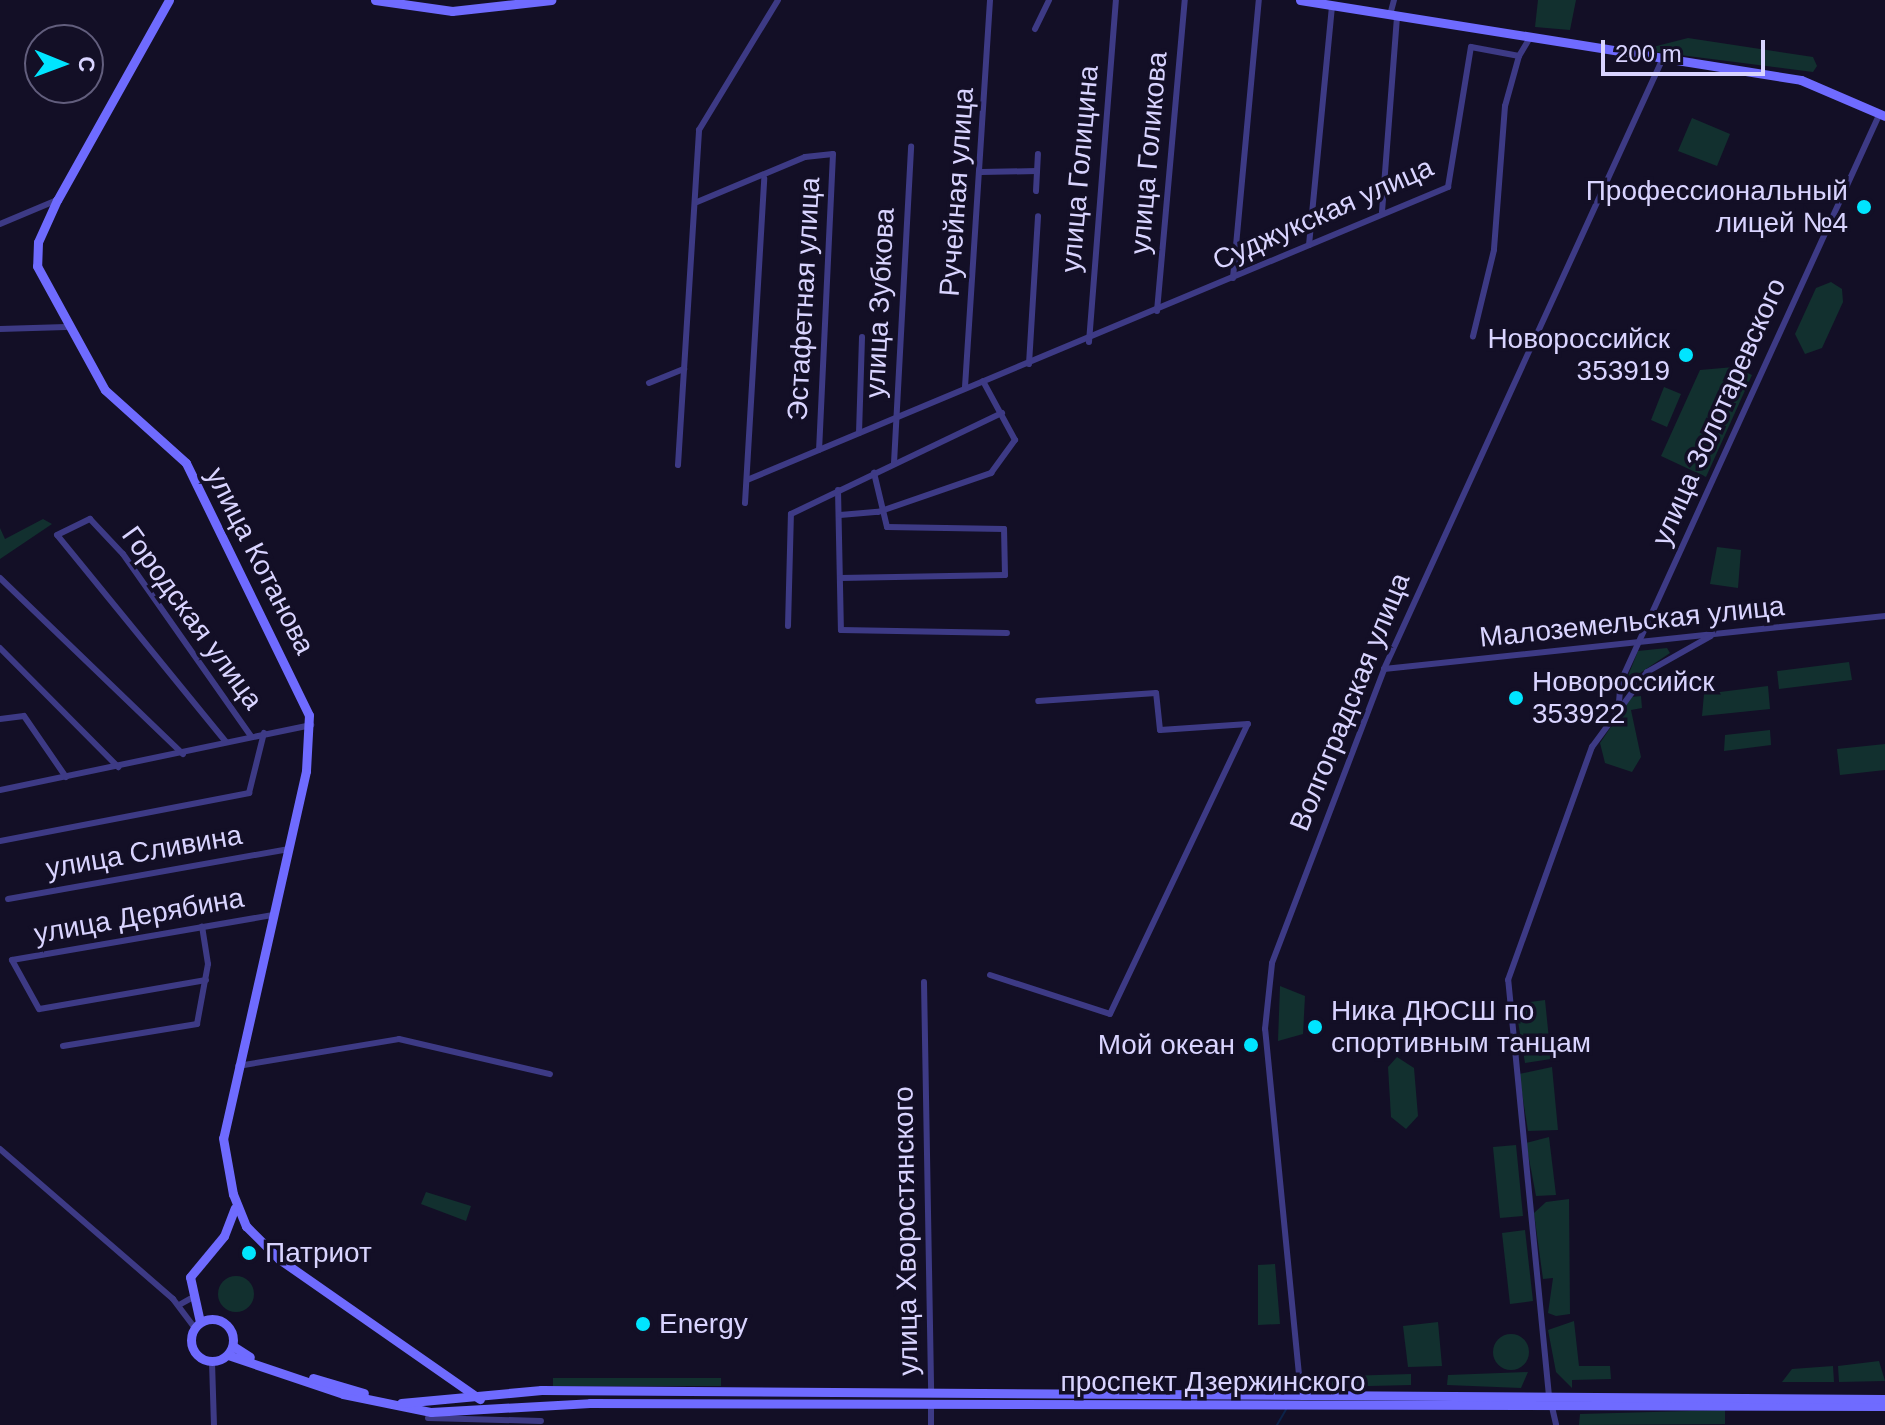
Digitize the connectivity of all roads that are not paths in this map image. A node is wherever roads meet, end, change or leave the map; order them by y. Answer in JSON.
{"nodes":[{"id":1,"x":169,"y":0,"type":"edge"},
{"id":2,"x":375,"y":0,"type":"edge"},
{"id":3,"x":551,"y":0,"type":"edge"},
{"id":4,"x":778,"y":0,"type":"edge"},
{"id":5,"x":990,"y":0,"type":"edge"},
{"id":6,"x":1049,"y":0,"type":"edge"},
{"id":7,"x":1116,"y":0,"type":"edge"},
{"id":8,"x":1185,"y":0,"type":"edge"},
{"id":9,"x":1259,"y":0,"type":"edge"},
{"id":10,"x":1300,"y":0,"type":"edge"},
{"id":11,"x":1394,"y":0,"type":"edge"},
{"id":12,"x":1315,"y":1,"type":"edge"},
{"id":13,"x":1332,"y":5,"type":"junction"},
{"id":14,"x":1393,"y":16,"type":"junction"},
{"id":15,"x":1035,"y":29,"type":"dead end"},
{"id":16,"x":1531,"y":36,"type":"junction"},
{"id":17,"x":1519,"y":56,"type":"junction"},
{"id":18,"x":1663,"y":58,"type":"junction"},
{"id":19,"x":1882,"y":115,"type":"edge"},
{"id":20,"x":911,"y":146,"type":"dead end"},
{"id":21,"x":1038,"y":154,"type":"dead end"},
{"id":22,"x":1037,"y":171,"type":"junction"},
{"id":23,"x":981,"y":172,"type":"junction"},
{"id":24,"x":764,"y":179,"type":"junction"},
{"id":25,"x":1036,"y":191,"type":"dead end"},
{"id":26,"x":57,"y":200,"type":"junction"},
{"id":27,"x":697,"y":202,"type":"junction"},
{"id":28,"x":1382,"y":212,"type":"junction"},
{"id":29,"x":1038,"y":216,"type":"dead end"},
{"id":30,"x":0,"y":224,"type":"edge"},
{"id":31,"x":1309,"y":245,"type":"junction"},
{"id":32,"x":1233,"y":278,"type":"junction"},
{"id":33,"x":1157,"y":311,"type":"junction"},
{"id":34,"x":66,"y":327,"type":"junction"},
{"id":35,"x":0,"y":329,"type":"edge"},
{"id":36,"x":1473,"y":336,"type":"dead end"},
{"id":37,"x":862,"y":337,"type":"dead end"},
{"id":38,"x":1089,"y":342,"type":"junction"},
{"id":39,"x":1029,"y":364,"type":"junction"},
{"id":40,"x":684,"y":369,"type":"junction"},
{"id":41,"x":983,"y":381,"type":"junction"},
{"id":42,"x":649,"y":383,"type":"dead end"},
{"id":43,"x":965,"y":387,"type":"junction"},
{"id":44,"x":1002,"y":413,"type":"junction"},
{"id":45,"x":895,"y":416,"type":"junction"},
{"id":46,"x":859,"y":433,"type":"junction"},
{"id":47,"x":819,"y":450,"type":"junction"},
{"id":48,"x":894,"y":463,"type":"junction"},
{"id":49,"x":678,"y":465,"type":"dead end"},
{"id":50,"x":874,"y":473,"type":"junction"},
{"id":51,"x":747,"y":480,"type":"junction"},
{"id":52,"x":838,"y":490,"type":"junction"},
{"id":53,"x":745,"y":503,"type":"dead end"},
{"id":54,"x":887,"y":509,"type":"junction"},
{"id":55,"x":840,"y":515,"type":"junction"},
{"id":56,"x":0,"y":578,"type":"edge"},
{"id":57,"x":840,"y":578,"type":"junction"},
{"id":58,"x":1885,"y":616,"type":"edge"},
{"id":59,"x":788,"y":626,"type":"dead end"},
{"id":60,"x":1007,"y":633,"type":"dead end"},
{"id":61,"x":1711,"y":636,"type":"junction"},
{"id":62,"x":1656,"y":640,"type":"junction"},
{"id":63,"x":1639,"y":642,"type":"junction"},
{"id":64,"x":0,"y":648,"type":"edge"},
{"id":65,"x":1679,"y":649,"type":"junction"},
{"id":66,"x":1384,"y":669,"type":"junction"},
{"id":67,"x":1038,"y":701,"type":"dead end"},
{"id":68,"x":1619,"y":702,"type":"junction"},
{"id":69,"x":0,"y":719,"type":"edge"},
{"id":70,"x":311,"y":725,"type":"junction"},
{"id":71,"x":264,"y":733,"type":"junction"},
{"id":72,"x":251,"y":736,"type":"junction"},
{"id":73,"x":226,"y":742,"type":"junction"},
{"id":74,"x":183,"y":754,"type":"junction"},
{"id":75,"x":118,"y":767,"type":"junction"},
{"id":76,"x":66,"y":777,"type":"junction"},
{"id":77,"x":0,"y":790,"type":"edge"},
{"id":78,"x":0,"y":841,"type":"edge"},
{"id":79,"x":288,"y":849,"type":"junction"},
{"id":80,"x":8,"y":899,"type":"dead end"},
{"id":81,"x":273,"y":915,"type":"junction"},
{"id":82,"x":202,"y":926,"type":"junction"},
{"id":83,"x":990,"y":975,"type":"dead end"},
{"id":84,"x":206,"y":980,"type":"junction"},
{"id":85,"x":924,"y":982,"type":"dead end"},
{"id":86,"x":63,"y":1046,"type":"dead end"},
{"id":87,"x":238,"y":1066,"type":"junction"},
{"id":88,"x":550,"y":1074,"type":"dead end"},
{"id":89,"x":3,"y":1152,"type":"edge"},
{"id":90,"x":0,"y":1161,"type":"edge"},
{"id":91,"x":227,"y":1166,"type":"junction"},
{"id":92,"x":240,"y":1222,"type":"junction"},
{"id":93,"x":190,"y":1299,"type":"junction"},
{"id":94,"x":179,"y":1305,"type":"junction"},
{"id":95,"x":201,"y":1322,"type":"junction"},
{"id":96,"x":230,"y":1350,"type":"junction"},
{"id":97,"x":212,"y":1362,"type":"junction"},
{"id":98,"x":541,"y":1390,"type":"junction"},
{"id":99,"x":1549,"y":1396,"type":"junction"},
{"id":100,"x":473,"y":1397,"type":"junction"},
{"id":101,"x":857,"y":1398,"type":"junction"},
{"id":102,"x":931,"y":1398,"type":"junction"},
{"id":103,"x":1885,"y":1399,"type":"edge"},
{"id":104,"x":1302,"y":1400,"type":"junction"},
{"id":105,"x":541,"y":1403,"type":"junction"},
{"id":106,"x":1885,"y":1406,"type":"edge"},
{"id":107,"x":1552,"y":1407,"type":"junction"},
{"id":108,"x":428,"y":1418,"type":"dead end"},
{"id":109,"x":541,"y":1423,"type":"edge"},
{"id":110,"x":214,"y":1425,"type":"edge"},
{"id":111,"x":931,"y":1425,"type":"edge"},
{"id":112,"x":1556,"y":1425,"type":"edge"}],
"edges":[{"from":1,"to":26,"type":"street","name":"улица Котанова"},
{"from":2,"to":3,"type":"street"},
{"from":4,"to":27,"type":"street"},
{"from":5,"to":23,"type":"street","name":"Ручейная улица"},
{"from":6,"to":15,"type":"street"},
{"from":7,"to":38,"type":"street","name":"улица Голицина"},
{"from":8,"to":33,"type":"street","name":"улица Голикова"},
{"from":9,"to":32,"type":"street"},
{"from":10,"to":12,"type":"street"},
{"from":11,"to":14,"type":"street"},
{"from":12,"to":13,"type":"street"},
{"from":13,"to":14,"type":"street"},
{"from":13,"to":31,"type":"street"},
{"from":14,"to":16,"type":"street"},
{"from":14,"to":28,"type":"street"},
{"from":16,"to":17,"type":"street"},
{"from":16,"to":18,"type":"street"},
{"from":17,"to":28,"type":"street","name":"Суджукская улица"},
{"from":17,"to":36,"type":"street"},
{"from":18,"to":19,"type":"street"},
{"from":18,"to":66,"type":"street","name":"Волгоградская улица"},
{"from":19,"to":63,"type":"street","name":"улица Золотаревского"},
{"from":20,"to":45,"type":"street","name":"улица Зубкова"},
{"from":21,"to":22,"type":"street"},
{"from":22,"to":23,"type":"street"},
{"from":22,"to":25,"type":"street"},
{"from":23,"to":43,"type":"street","name":"Ручейная улица"},
{"from":24,"to":27,"type":"street"},
{"from":24,"to":47,"type":"street","name":"Эстафетная улица"},
{"from":24,"to":51,"type":"street"},
{"from":26,"to":30,"type":"street"},
{"from":26,"to":34,"type":"street","name":"улица Котанова"},
{"from":27,"to":40,"type":"street"},
{"from":28,"to":31,"type":"street","name":"Суджукская улица"},
{"from":29,"to":39,"type":"street"},
{"from":31,"to":32,"type":"street","name":"Суджукская улица"},
{"from":32,"to":33,"type":"street","name":"Суджукская улица"},
{"from":33,"to":38,"type":"street","name":"Суджукская улица"},
{"from":34,"to":35,"type":"street"},
{"from":34,"to":70,"type":"street","name":"улица Котанова"},
{"from":37,"to":46,"type":"street"},
{"from":38,"to":39,"type":"street","name":"Суджукская улица"},
{"from":39,"to":41,"type":"street"},
{"from":40,"to":42,"type":"street"},
{"from":40,"to":49,"type":"street"},
{"from":41,"to":43,"type":"street"},
{"from":41,"to":44,"type":"street"},
{"from":43,"to":45,"type":"street"},
{"from":44,"to":48,"type":"street"},
{"from":44,"to":54,"type":"street"},
{"from":45,"to":46,"type":"street"},
{"from":45,"to":48,"type":"street","name":"улица Зубкова"},
{"from":46,"to":47,"type":"street"},
{"from":47,"to":51,"type":"street"},
{"from":48,"to":50,"type":"street"},
{"from":50,"to":52,"type":"street"},
{"from":50,"to":54,"type":"street"},
{"from":51,"to":53,"type":"street"},
{"from":52,"to":55,"type":"street"},
{"from":52,"to":59,"type":"street"},
{"from":54,"to":55,"type":"street"},
{"from":54,"to":57,"type":"street"},
{"from":55,"to":57,"type":"street"},
{"from":56,"to":74,"type":"street"},
{"from":57,"to":60,"type":"street"},
{"from":58,"to":61,"type":"street","name":"Малоземельская улица"},
{"from":61,"to":62,"type":"street","name":"Малоземельская улица"},
{"from":61,"to":65,"type":"street"},
{"from":62,"to":63,"type":"street","name":"Малоземельская улица"},
{"from":62,"to":65,"type":"street"},
{"from":63,"to":66,"type":"street","name":"Малоземельская улица"},
{"from":63,"to":68,"type":"street","name":"улица Золотаревского"},
{"from":64,"to":75,"type":"street"},
{"from":65,"to":68,"type":"street"},
{"from":66,"to":104,"type":"street","name":"Волгоградская улица"},
{"from":67,"to":83,"type":"street"},
{"from":68,"to":99,"type":"street"},
{"from":69,"to":76,"type":"street"},
{"from":70,"to":71,"type":"street"},
{"from":70,"to":79,"type":"street"},
{"from":71,"to":72,"type":"street"},
{"from":71,"to":78,"type":"street"},
{"from":72,"to":73,"type":"street"},
{"from":72,"to":73,"type":"street","name":"Городская улица"},
{"from":73,"to":74,"type":"street"},
{"from":74,"to":75,"type":"street"},
{"from":75,"to":76,"type":"street"},
{"from":76,"to":77,"type":"street"},
{"from":79,"to":80,"type":"street","name":"улица Сливина"},
{"from":79,"to":81,"type":"street"},
{"from":81,"to":82,"type":"street","name":"улица Дерябина"},
{"from":81,"to":87,"type":"street"},
{"from":82,"to":84,"type":"street"},
{"from":82,"to":84,"type":"street","name":"улица Дерябина"},
{"from":84,"to":86,"type":"street"},
{"from":85,"to":102,"type":"street","name":"улица Хворостянского"},
{"from":87,"to":88,"type":"street"},
{"from":87,"to":91,"type":"street"},
{"from":89,"to":90,"type":"street"},
{"from":89,"to":94,"type":"street"},
{"from":91,"to":92,"type":"street"},
{"from":91,"to":93,"type":"street"},
{"from":92,"to":95,"type":"street"},
{"from":92,"to":100,"type":"street"},
{"from":93,"to":94,"type":"street"},
{"from":93,"to":95,"type":"street"},
{"from":94,"to":95,"type":"street"},
{"from":95,"to":96,"type":"street"},
{"from":95,"to":97,"type":"street"},
{"from":96,"to":97,"type":"street"},
{"from":96,"to":100,"type":"street","name":"проспект Дзержинского"},
{"from":96,"to":105,"type":"street","name":"проспект Дзержинского"},
{"from":97,"to":110,"type":"street"},
{"from":98,"to":100,"type":"street","name":"проспект Дзержинского"},
{"from":98,"to":101,"type":"street","name":"проспект Дзержинского"},
{"from":98,"to":105,"type":"street"},
{"from":99,"to":103,"type":"street","name":"проспект Дзержинского"},
{"from":99,"to":104,"type":"street","name":"проспект Дзержинского"},
{"from":99,"to":107,"type":"street"},
{"from":101,"to":102,"type":"street","name":"проспект Дзержинского"},
{"from":101,"to":105,"type":"street","name":"проспект Дзержинского"},
{"from":102,"to":104,"type":"street","name":"проспект Дзержинского"},
{"from":102,"to":111,"type":"street","name":"улица Хворостянского"},
{"from":104,"to":107,"type":"street","name":"проспект Дзержинского"},
{"from":105,"to":109,"type":"street"},
{"from":106,"to":107,"type":"street","name":"проспект Дзержинского"},
{"from":107,"to":112,"type":"street"},
{"from":108,"to":109,"type":"street"}]}
